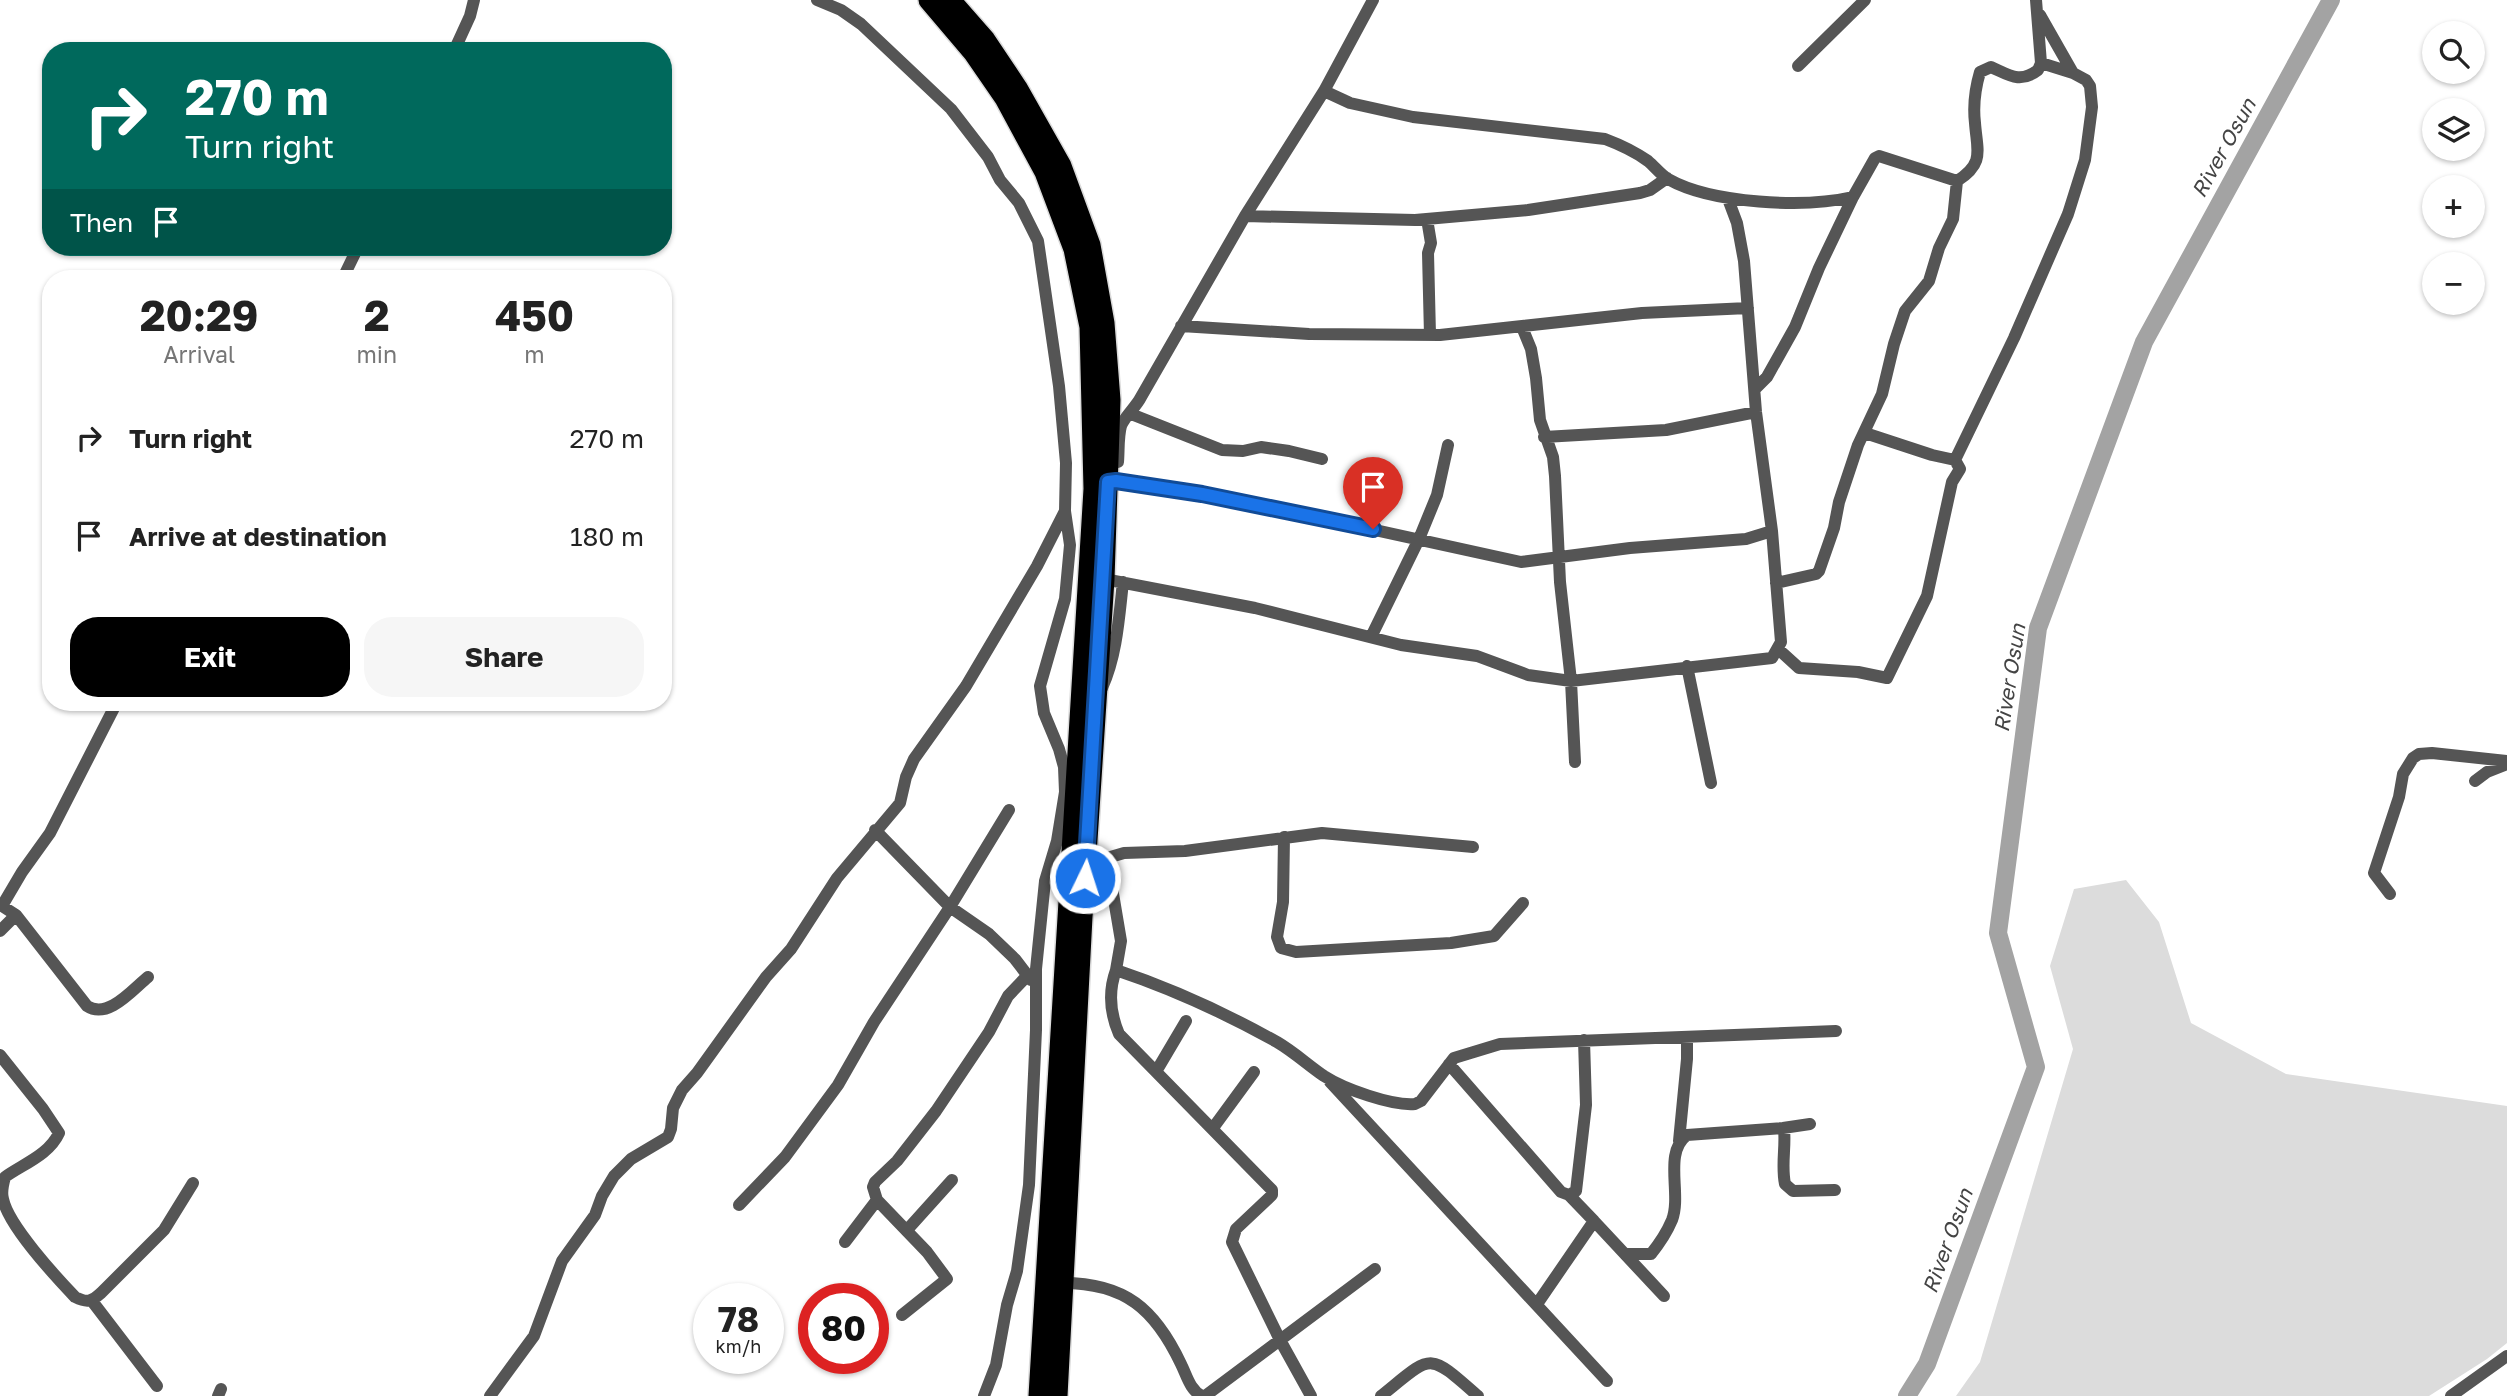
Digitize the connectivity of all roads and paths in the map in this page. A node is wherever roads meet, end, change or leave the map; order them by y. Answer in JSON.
{"nodes":[{"id":1,"x":474,"y":0,"type":"edge"},
{"id":2,"x":817,"y":0,"type":"edge"},
{"id":3,"x":929,"y":0,"type":"edge"},
{"id":4,"x":950,"y":0,"type":"edge"},
{"id":5,"x":1373,"y":0,"type":"edge"},
{"id":6,"x":1864,"y":0,"type":"edge"},
{"id":7,"x":2037,"y":6,"type":"edge"},
{"id":8,"x":458,"y":42,"type":"edge"},
{"id":9,"x":2056,"y":42,"type":"junction"},
{"id":10,"x":2041,"y":64,"type":"junction"},
{"id":11,"x":1798,"y":65,"type":"dead end"},
{"id":12,"x":2055,"y":67,"type":"junction"},
{"id":13,"x":2073,"y":73,"type":"junction"},
{"id":14,"x":1324,"y":91,"type":"junction"},
{"id":15,"x":1667,"y":178,"type":"junction"},
{"id":16,"x":1957,"y":181,"type":"junction"},
{"id":17,"x":1853,"y":197,"type":"junction"},
{"id":18,"x":1728,"y":199,"type":"junction"},
{"id":19,"x":1755,"y":200,"type":"junction"},
{"id":20,"x":1245,"y":216,"type":"junction"},
{"id":21,"x":1427,"y":219,"type":"junction"},
{"id":22,"x":1737,"y":223,"type":"junction"},
{"id":23,"x":1748,"y":308,"type":"junction"},
{"id":24,"x":1181,"y":326,"type":"junction"},
{"id":25,"x":1522,"y":327,"type":"junction"},
{"id":26,"x":1430,"y":335,"type":"junction"},
{"id":27,"x":1756,"y":388,"type":"junction"},
{"id":28,"x":1756,"y":412,"type":"junction"},
{"id":29,"x":1131,"y":414,"type":"junction"},
{"id":30,"x":1865,"y":433,"type":"junction"},
{"id":31,"x":1544,"y":437,"type":"junction"},
{"id":32,"x":1448,"y":445,"type":"dead end"},
{"id":33,"x":1322,"y":459,"type":"dead end"},
{"id":34,"x":1955,"y":460,"type":"junction"},
{"id":35,"x":1112,"y":481,"type":"junction"},
{"id":36,"x":1065,"y":511,"type":"junction"},
{"id":37,"x":1772,"y":531,"type":"junction"},
{"id":38,"x":1419,"y":539,"type":"junction"},
{"id":39,"x":1560,"y":557,"type":"junction"},
{"id":40,"x":1113,"y":580,"type":"junction"},
{"id":41,"x":1776,"y":583,"type":"junction"},
{"id":42,"x":1371,"y":637,"type":"junction"},
{"id":43,"x":1778,"y":649,"type":"junction"},
{"id":44,"x":1687,"y":666,"type":"junction"},
{"id":45,"x":1571,"y":681,"type":"junction"},
{"id":46,"x":112,"y":711,"type":"edge"},
{"id":47,"x":1576,"y":762,"type":"dead end"},
{"id":48,"x":2507,"y":762,"type":"edge"},
{"id":49,"x":2475,"y":781,"type":"dead end"},
{"id":50,"x":1711,"y":783,"type":"dead end"},
{"id":51,"x":1009,"y":810,"type":"dead end"},
{"id":52,"x":875,"y":830,"type":"junction"},
{"id":53,"x":1284,"y":837,"type":"junction"},
{"id":54,"x":1473,"y":847,"type":"dead end"},
{"id":55,"x":1079,"y":859,"type":"junction"},
{"id":56,"x":2390,"y":894,"type":"dead end"},
{"id":57,"x":1523,"y":903,"type":"dead end"},
{"id":58,"x":950,"y":907,"type":"junction"},
{"id":59,"x":16,"y":915,"type":"junction"},
{"id":60,"x":0,"y":930,"type":"edge"},
{"id":61,"x":1116,"y":970,"type":"junction"},
{"id":62,"x":148,"y":977,"type":"dead end"},
{"id":63,"x":1032,"y":980,"type":"junction"},
{"id":64,"x":1186,"y":1021,"type":"dead end"},
{"id":65,"x":1836,"y":1031,"type":"dead end"},
{"id":66,"x":1687,"y":1037,"type":"junction"},
{"id":67,"x":1584,"y":1040,"type":"junction"},
{"id":68,"x":0,"y":1055,"type":"edge"},
{"id":69,"x":1449,"y":1064,"type":"junction"},
{"id":70,"x":1157,"y":1070,"type":"junction"},
{"id":71,"x":1254,"y":1072,"type":"dead end"},
{"id":72,"x":1325,"y":1076,"type":"junction"},
{"id":73,"x":1363,"y":1094,"type":"junction"},
{"id":74,"x":1352,"y":1106,"type":"junction"},
{"id":75,"x":1810,"y":1124,"type":"dead end"},
{"id":76,"x":1213,"y":1128,"type":"junction"},
{"id":77,"x":1784,"y":1128,"type":"junction"},
{"id":78,"x":1679,"y":1141,"type":"junction"},
{"id":79,"x":952,"y":1180,"type":"dead end"},
{"id":80,"x":193,"y":1183,"type":"dead end"},
{"id":81,"x":1835,"y":1190,"type":"dead end"},
{"id":82,"x":1569,"y":1195,"type":"junction"},
{"id":83,"x":877,"y":1200,"type":"junction"},
{"id":84,"x":739,"y":1205,"type":"dead end"},
{"id":85,"x":1594,"y":1221,"type":"junction"},
{"id":86,"x":907,"y":1230,"type":"junction"},
{"id":87,"x":845,"y":1242,"type":"dead end"},
{"id":88,"x":1626,"y":1254,"type":"junction"},
{"id":89,"x":1375,"y":1269,"type":"dead end"},
{"id":90,"x":1063,"y":1283,"type":"junction"},
{"id":91,"x":1664,"y":1296,"type":"dead end"},
{"id":92,"x":92,"y":1301,"type":"junction"},
{"id":93,"x":1537,"y":1304,"type":"junction"},
{"id":94,"x":902,"y":1315,"type":"dead end"},
{"id":95,"x":1280,"y":1340,"type":"junction"},
{"id":96,"x":2507,"y":1356,"type":"edge"},
{"id":97,"x":1607,"y":1381,"type":"dead end"},
{"id":98,"x":157,"y":1386,"type":"dead end"},
{"id":99,"x":2459,"y":1393,"type":"edge"},
{"id":100,"x":490,"y":1396,"type":"edge"},
{"id":101,"x":984,"y":1396,"type":"edge"},
{"id":102,"x":1040,"y":1396,"type":"edge"},
{"id":103,"x":1056,"y":1396,"type":"edge"},
{"id":104,"x":1203,"y":1396,"type":"edge"},
{"id":105,"x":1311,"y":1396,"type":"edge"},
{"id":106,"x":1381,"y":1396,"type":"edge"},
{"id":107,"x":1478,"y":1396,"type":"edge"}],
"edges":[{"from":1,"to":8,"type":"street"},
{"from":2,"to":36,"type":"street"},
{"from":3,"to":55,"type":"highway"},
{"from":4,"to":35,"type":"highway"},
{"from":5,"to":14,"type":"street"},
{"from":6,"to":11,"type":"street"},
{"from":7,"to":9,"type":"street"},
{"from":7,"to":10,"type":"street"},
{"from":9,"to":12,"type":"street"},
{"from":9,"to":13,"type":"street"},
{"from":10,"to":12,"type":"street"},
{"from":10,"to":16,"type":"street"},
{"from":12,"to":13,"type":"street"},
{"from":13,"to":34,"type":"street"},
{"from":14,"to":15,"type":"street"},
{"from":14,"to":20,"type":"street"},
{"from":15,"to":18,"type":"street"},
{"from":15,"to":21,"type":"street"},
{"from":16,"to":17,"type":"street"},
{"from":16,"to":30,"type":"street"},
{"from":17,"to":19,"type":"street"},
{"from":17,"to":27,"type":"street"},
{"from":18,"to":19,"type":"street"},
{"from":18,"to":22,"type":"street"},
{"from":19,"to":22,"type":"street"},
{"from":20,"to":21,"type":"street"},
{"from":20,"to":24,"type":"street"},
{"from":21,"to":26,"type":"street"},
{"from":22,"to":23,"type":"street"},
{"from":23,"to":25,"type":"street"},
{"from":23,"to":27,"type":"street"},
{"from":24,"to":26,"type":"street"},
{"from":24,"to":29,"type":"street"},
{"from":25,"to":26,"type":"street"},
{"from":25,"to":31,"type":"street"},
{"from":27,"to":28,"type":"street"},
{"from":28,"to":31,"type":"street"},
{"from":28,"to":37,"type":"street"},
{"from":29,"to":33,"type":"street"},
{"from":29,"to":35,"type":"street"},
{"from":30,"to":34,"type":"street"},
{"from":30,"to":41,"type":"street"},
{"from":31,"to":39,"type":"street"},
{"from":32,"to":38,"type":"street"},
{"from":34,"to":43,"type":"street"},
{"from":35,"to":38,"type":"street"},
{"from":35,"to":40,"type":"highway"},
{"from":36,"to":52,"type":"street"},
{"from":36,"to":55,"type":"street"},
{"from":37,"to":39,"type":"street"},
{"from":37,"to":41,"type":"street"},
{"from":38,"to":39,"type":"street"},
{"from":38,"to":42,"type":"street"},
{"from":39,"to":45,"type":"street"},
{"from":40,"to":42,"type":"street"},
{"from":40,"to":55,"type":"highway"},
{"from":41,"to":43,"type":"street"},
{"from":42,"to":45,"type":"street"},
{"from":43,"to":44,"type":"street"},
{"from":44,"to":45,"type":"street"},
{"from":44,"to":50,"type":"street"},
{"from":45,"to":47,"type":"street"},
{"from":46,"to":59,"type":"street"},
{"from":48,"to":49,"type":"street"},
{"from":48,"to":56,"type":"street"},
{"from":51,"to":58,"type":"street"},
{"from":52,"to":58,"type":"street"},
{"from":52,"to":100,"type":"street"},
{"from":53,"to":54,"type":"street"},
{"from":53,"to":55,"type":"street"},
{"from":53,"to":57,"type":"street"},
{"from":55,"to":61,"type":"street"},
{"from":55,"to":63,"type":"street"},
{"from":55,"to":90,"type":"highway"},
{"from":55,"to":102,"type":"highway"},
{"from":58,"to":63,"type":"street"},
{"from":58,"to":84,"type":"street"},
{"from":59,"to":60,"type":"street"},
{"from":59,"to":62,"type":"street"},
{"from":61,"to":70,"type":"street"},
{"from":61,"to":72,"type":"street"},
{"from":63,"to":83,"type":"street"},
{"from":63,"to":101,"type":"street"},
{"from":64,"to":70,"type":"street"},
{"from":65,"to":66,"type":"street"},
{"from":66,"to":67,"type":"street"},
{"from":66,"to":78,"type":"street"},
{"from":67,"to":69,"type":"street"},
{"from":67,"to":82,"type":"street"},
{"from":68,"to":92,"type":"street"},
{"from":69,"to":73,"type":"street"},
{"from":69,"to":82,"type":"street"},
{"from":70,"to":76,"type":"street"},
{"from":71,"to":76,"type":"street"},
{"from":72,"to":73,"type":"street"},
{"from":72,"to":74,"type":"street"},
{"from":73,"to":74,"type":"street"},
{"from":74,"to":93,"type":"street"},
{"from":75,"to":77,"type":"street"},
{"from":76,"to":95,"type":"street"},
{"from":77,"to":78,"type":"street"},
{"from":77,"to":81,"type":"street"},
{"from":78,"to":88,"type":"street"},
{"from":79,"to":86,"type":"street"},
{"from":80,"to":92,"type":"street"},
{"from":82,"to":85,"type":"street"},
{"from":83,"to":86,"type":"street"},
{"from":83,"to":87,"type":"street"},
{"from":85,"to":88,"type":"street"},
{"from":85,"to":93,"type":"street"},
{"from":86,"to":94,"type":"street"},
{"from":88,"to":91,"type":"street"},
{"from":89,"to":95,"type":"street"},
{"from":90,"to":103,"type":"highway"},
{"from":90,"to":104,"type":"street"},
{"from":92,"to":98,"type":"street"},
{"from":93,"to":97,"type":"street"},
{"from":95,"to":104,"type":"street"},
{"from":95,"to":105,"type":"street"},
{"from":96,"to":99,"type":"street"},
{"from":106,"to":107,"type":"street"}]}
